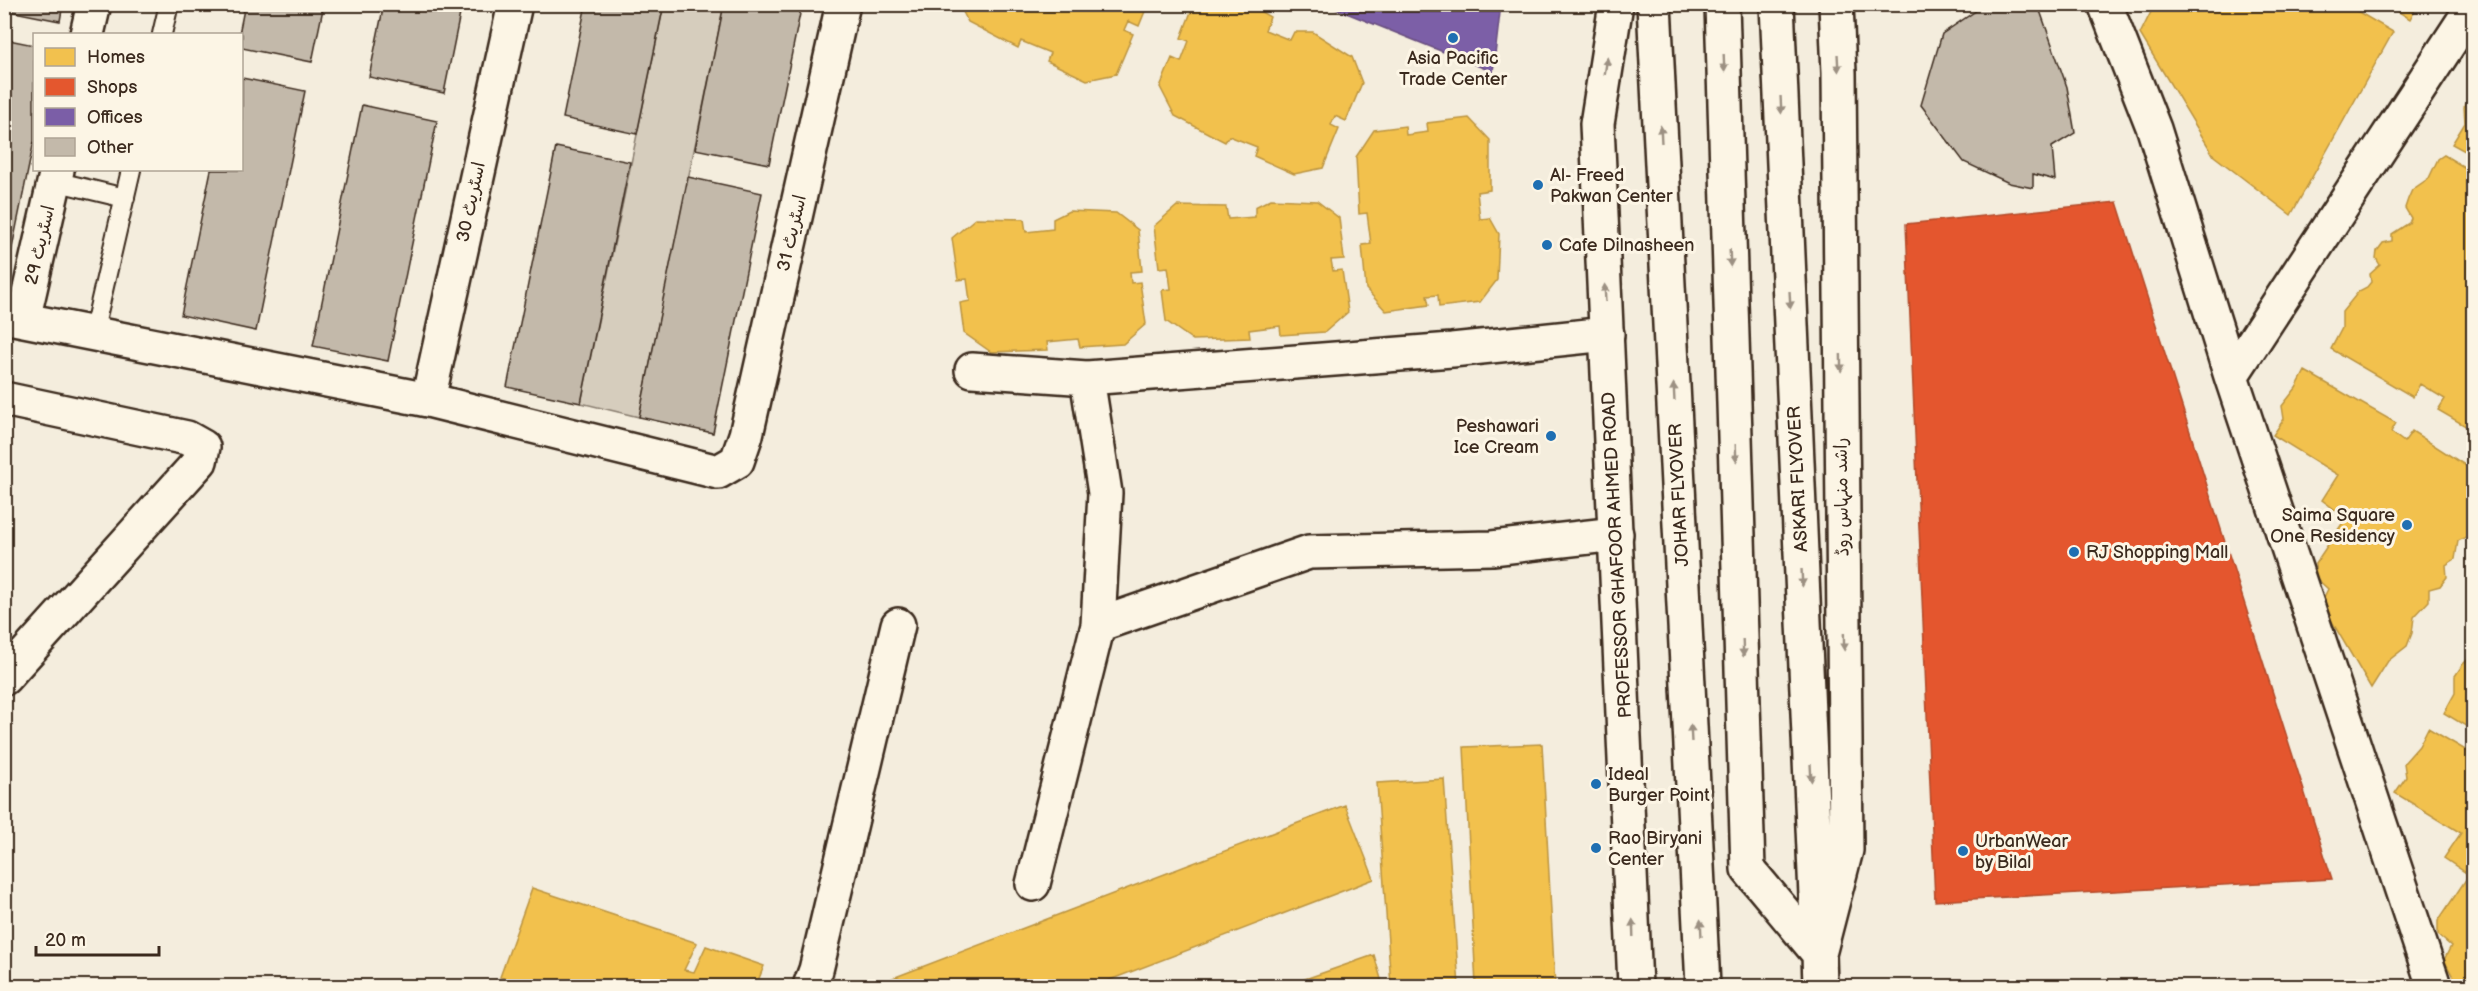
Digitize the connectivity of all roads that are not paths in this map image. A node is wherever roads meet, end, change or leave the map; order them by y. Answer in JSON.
{"nodes":[{"id":1,"x":94,"y":4,"type":"edge"},
{"id":2,"x":169,"y":4,"type":"edge"},
{"id":3,"x":515,"y":4,"type":"edge"},
{"id":4,"x":843,"y":4,"type":"edge"},
{"id":5,"x":1616,"y":4,"type":"edge"},
{"id":6,"x":1654,"y":4,"type":"edge"},
{"id":7,"x":1722,"y":4,"type":"edge"},
{"id":8,"x":1777,"y":4,"type":"edge"},
{"id":9,"x":1836,"y":4,"type":"edge"},
{"id":10,"x":2105,"y":4,"type":"edge"},
{"id":11,"x":2474,"y":5,"type":"edge"},
{"id":12,"x":87,"y":33,"type":"edge"},
{"id":13,"x":162,"y":33,"type":"edge"},
{"id":14,"x":131,"y":171,"type":"edge"},
{"id":15,"x":56,"y":175,"type":"edge"},
{"id":16,"x":125,"y":198,"type":"junction"},
{"id":17,"x":14,"y":318,"type":"edge"},
{"id":18,"x":93,"y":334,"type":"junction"},
{"id":19,"x":1607,"y":334,"type":"junction"},
{"id":20,"x":972,"y":370,"type":"dead end"},
{"id":21,"x":2231,"y":376,"type":"junction"},
{"id":22,"x":1087,"y":378,"type":"junction"},
{"id":23,"x":4,"y":399,"type":"edge"},
{"id":24,"x":428,"y":400,"type":"junction"},
{"id":25,"x":1616,"y":534,"type":"junction"},
{"id":26,"x":898,"y":625,"type":"dead end"},
{"id":27,"x":1098,"y":625,"type":"junction"},
{"id":28,"x":4,"y":678,"type":"edge"},
{"id":29,"x":1033,"y":884,"type":"dead end"},
{"id":30,"x":1819,"y":954,"type":"junction"},
{"id":31,"x":810,"y":987,"type":"edge"},
{"id":32,"x":1635,"y":987,"type":"edge"},
{"id":33,"x":1703,"y":987,"type":"edge"},
{"id":34,"x":1820,"y":987,"type":"edge"},
{"id":35,"x":2434,"y":987,"type":"edge"}],
"edges":[{"from":1,"to":12,"type":"street"},
{"from":2,"to":13,"type":"lane"},
{"from":3,"to":24,"type":"street","name":"اسٹریٹ 30"},
{"from":4,"to":24,"type":"street","name":"اسٹریٹ 31"},
{"from":19,"to":5,"type":"street","name":"PROFESSOR GHAFOOR AHMED ROAD","one_way":true},
{"from":33,"to":6,"type":"street","name":"JOHAR FLYOVER","one_way":true},
{"from":7,"to":30,"type":"street","one_way":true},
{"from":8,"to":30,"type":"street","name":"ASKARI FLYOVER","one_way":true},
{"from":9,"to":30,"type":"street","name":"راشد منہاس روڈ","one_way":true},
{"from":10,"to":21,"type":"street"},
{"from":11,"to":21,"type":"street"},
{"from":14,"to":16,"type":"lane"},
{"from":15,"to":16,"type":"lane"},
{"from":15,"to":17,"type":"street","name":"اسٹریٹ 29"},
{"from":16,"to":18,"type":"lane"},
{"from":17,"to":18,"type":"street"},
{"from":18,"to":24,"type":"street"},
{"from":19,"to":22,"type":"street"},
{"from":19,"to":25,"type":"street","name":"PROFESSOR GHAFOOR AHMED ROAD"},
{"from":20,"to":22,"type":"street"},
{"from":21,"to":35,"type":"street"},
{"from":22,"to":27,"type":"street"},
{"from":23,"to":28,"type":"street"},
{"from":25,"to":27,"type":"street"},
{"from":32,"to":25,"type":"street","name":"PROFESSOR GHAFOOR AHMED ROAD","one_way":true},
{"from":26,"to":31,"type":"street"},
{"from":27,"to":29,"type":"street"},
{"from":30,"to":34,"type":"street","name":"راشد منہاس روڈ"}]}
